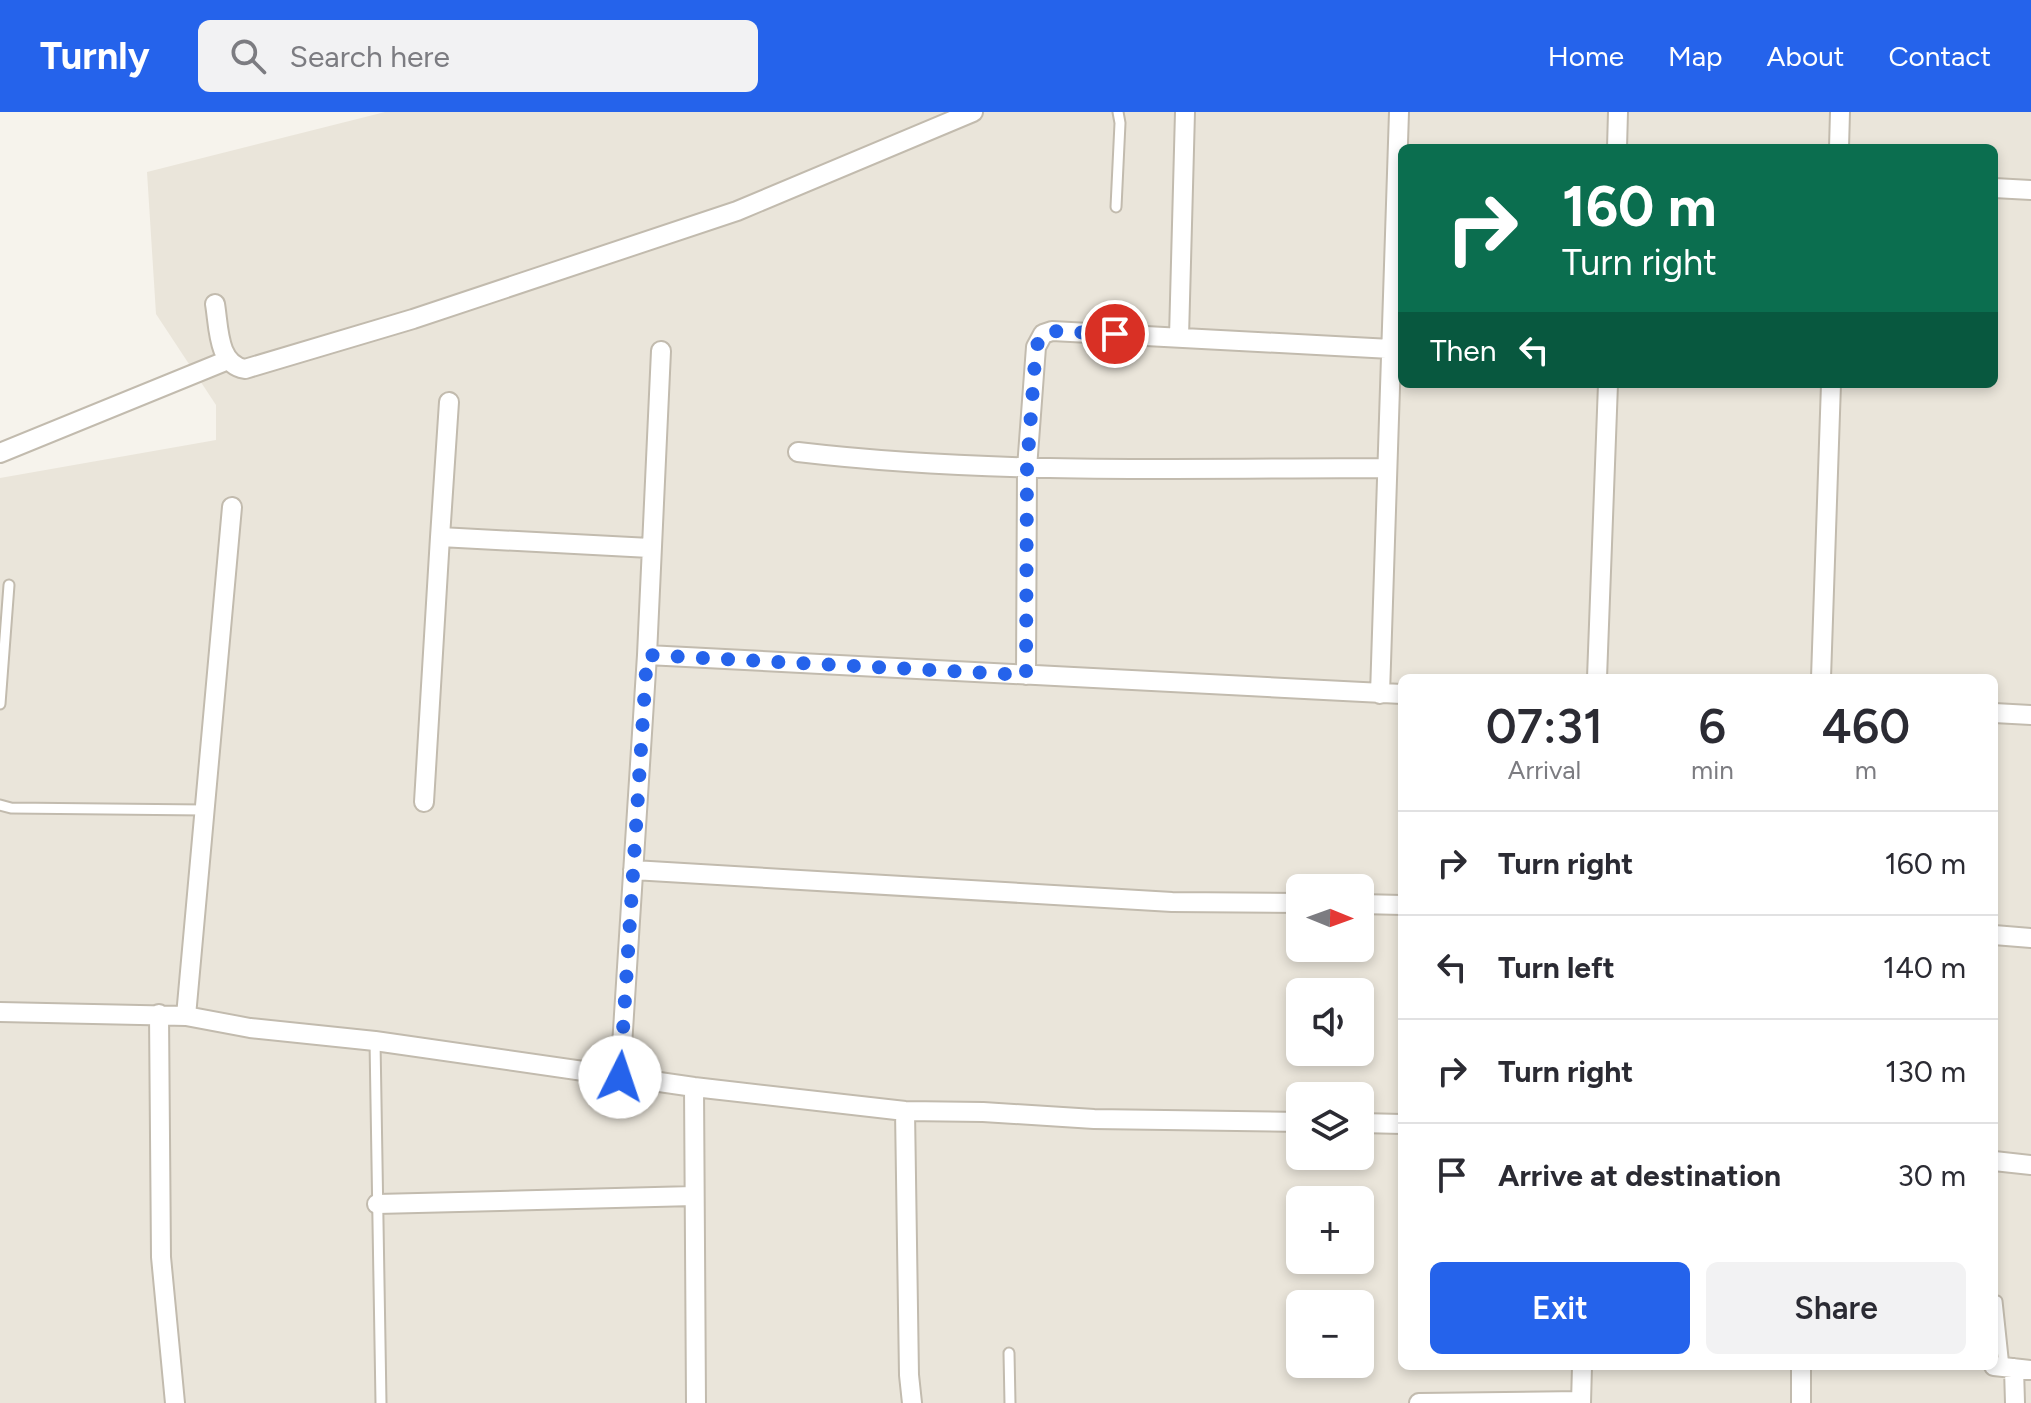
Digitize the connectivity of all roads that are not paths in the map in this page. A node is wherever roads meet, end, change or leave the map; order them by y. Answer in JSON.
{"nodes":[{"id":1,"x":973,"y":112,"type":"edge"},
{"id":2,"x":1118,"y":112,"type":"edge"},
{"id":3,"x":1185,"y":112,"type":"edge"},
{"id":4,"x":1399,"y":112,"type":"edge"},
{"id":5,"x":1618,"y":112,"type":"edge"},
{"id":6,"x":1840,"y":112,"type":"edge"},
{"id":7,"x":1617,"y":144,"type":"edge"},
{"id":8,"x":1839,"y":144,"type":"edge"},
{"id":9,"x":1998,"y":188,"type":"edge"},
{"id":10,"x":2031,"y":190,"type":"edge"},
{"id":11,"x":1116,"y":207,"type":"dead end"},
{"id":12,"x":215,"y":304,"type":"dead end"},
{"id":13,"x":1179,"y":337,"type":"junction"},
{"id":14,"x":1391,"y":349,"type":"junction"},
{"id":15,"x":661,"y":351,"type":"dead end"},
{"id":16,"x":228,"y":360,"type":"junction"},
{"id":17,"x":1608,"y":388,"type":"edge"},
{"id":18,"x":1831,"y":388,"type":"edge"},
{"id":19,"x":449,"y":402,"type":"dead end"},
{"id":20,"x":798,"y":452,"type":"dead end"},
{"id":21,"x":0,"y":453,"type":"edge"},
{"id":22,"x":1027,"y":468,"type":"junction"},
{"id":23,"x":1386,"y":468,"type":"junction"},
{"id":24,"x":232,"y":507,"type":"dead end"},
{"id":25,"x":440,"y":537,"type":"junction"},
{"id":26,"x":650,"y":548,"type":"junction"},
{"id":27,"x":9,"y":585,"type":"dead end"},
{"id":28,"x":647,"y":655,"type":"junction"},
{"id":29,"x":1597,"y":674,"type":"edge"},
{"id":30,"x":1821,"y":674,"type":"edge"},
{"id":31,"x":1026,"y":675,"type":"junction"},
{"id":32,"x":1380,"y":694,"type":"junction"},
{"id":33,"x":1398,"y":694,"type":"edge"},
{"id":34,"x":0,"y":704,"type":"edge"},
{"id":35,"x":1998,"y":713,"type":"edge"},
{"id":36,"x":2031,"y":715,"type":"edge"},
{"id":37,"x":424,"y":802,"type":"dead end"},
{"id":38,"x":0,"y":805,"type":"edge"},
{"id":39,"x":204,"y":810,"type":"junction"},
{"id":40,"x":633,"y":870,"type":"junction"},
{"id":41,"x":1286,"y":903,"type":"edge"},
{"id":42,"x":1374,"y":904,"type":"edge"},
{"id":43,"x":1398,"y":905,"type":"edge"},
{"id":44,"x":1998,"y":935,"type":"edge"},
{"id":45,"x":2031,"y":938,"type":"edge"},
{"id":46,"x":0,"y":1012,"type":"edge"},
{"id":47,"x":159,"y":1014,"type":"junction"},
{"id":48,"x":186,"y":1016,"type":"junction"},
{"id":49,"x":375,"y":1041,"type":"junction"},
{"id":50,"x":620,"y":1077,"type":"junction"},
{"id":51,"x":694,"y":1087,"type":"junction"},
{"id":52,"x":905,"y":1111,"type":"junction"},
{"id":53,"x":1286,"y":1122,"type":"edge"},
{"id":54,"x":1374,"y":1123,"type":"edge"},
{"id":55,"x":1398,"y":1124,"type":"edge"},
{"id":56,"x":1998,"y":1161,"type":"edge"},
{"id":57,"x":2031,"y":1165,"type":"edge"},
{"id":58,"x":694,"y":1196,"type":"junction"},
{"id":59,"x":377,"y":1204,"type":"junction"},
{"id":60,"x":1998,"y":1306,"type":"edge"},
{"id":61,"x":1009,"y":1353,"type":"dead end"},
{"id":62,"x":2011,"y":1368,"type":"edge"},
{"id":63,"x":1582,"y":1370,"type":"edge"},
{"id":64,"x":1801,"y":1370,"type":"edge"},
{"id":65,"x":1581,"y":1402,"type":"edge"},
{"id":66,"x":175,"y":1403,"type":"edge"},
{"id":67,"x":381,"y":1403,"type":"edge"},
{"id":68,"x":696,"y":1403,"type":"edge"},
{"id":69,"x":912,"y":1403,"type":"edge"},
{"id":70,"x":1010,"y":1403,"type":"edge"},
{"id":71,"x":1419,"y":1403,"type":"edge"},
{"id":72,"x":1801,"y":1403,"type":"edge"},
{"id":73,"x":2015,"y":1403,"type":"edge"}],
"edges":[{"from":1,"to":16,"type":"street"},
{"from":2,"to":11,"type":"lane"},
{"from":3,"to":13,"type":"street"},
{"from":4,"to":14,"type":"street"},
{"from":5,"to":7,"type":"street"},
{"from":6,"to":8,"type":"street"},
{"from":9,"to":10,"type":"street"},
{"from":12,"to":16,"type":"street"},
{"from":13,"to":14,"type":"street"},
{"from":13,"to":22,"type":"street"},
{"from":14,"to":23,"type":"street"},
{"from":15,"to":26,"type":"street"},
{"from":16,"to":21,"type":"street"},
{"from":17,"to":29,"type":"street"},
{"from":18,"to":30,"type":"street"},
{"from":19,"to":25,"type":"street"},
{"from":20,"to":22,"type":"street"},
{"from":22,"to":23,"type":"street"},
{"from":22,"to":31,"type":"street"},
{"from":23,"to":32,"type":"street"},
{"from":24,"to":39,"type":"street"},
{"from":25,"to":26,"type":"street"},
{"from":25,"to":37,"type":"street"},
{"from":26,"to":28,"type":"street"},
{"from":27,"to":34,"type":"lane"},
{"from":28,"to":31,"type":"street"},
{"from":28,"to":40,"type":"street"},
{"from":31,"to":32,"type":"street"},
{"from":32,"to":33,"type":"street"},
{"from":35,"to":36,"type":"street"},
{"from":38,"to":39,"type":"lane"},
{"from":39,"to":48,"type":"street"},
{"from":40,"to":41,"type":"street"},
{"from":40,"to":50,"type":"street"},
{"from":42,"to":43,"type":"street"},
{"from":44,"to":45,"type":"street"},
{"from":46,"to":47,"type":"street"},
{"from":47,"to":48,"type":"street"},
{"from":47,"to":66,"type":"street"},
{"from":48,"to":49,"type":"street"},
{"from":49,"to":50,"type":"street"},
{"from":49,"to":59,"type":"lane"},
{"from":50,"to":51,"type":"street"},
{"from":51,"to":52,"type":"street"},
{"from":51,"to":58,"type":"street"},
{"from":52,"to":53,"type":"street"},
{"from":52,"to":69,"type":"street"},
{"from":54,"to":55,"type":"street"},
{"from":56,"to":57,"type":"street"},
{"from":58,"to":59,"type":"street"},
{"from":58,"to":68,"type":"street"},
{"from":59,"to":67,"type":"lane"},
{"from":60,"to":62,"type":"lane"},
{"from":61,"to":70,"type":"lane"},
{"from":62,"to":73,"type":"street"},
{"from":63,"to":65,"type":"street"},
{"from":64,"to":72,"type":"street"},
{"from":65,"to":71,"type":"street"}]}
